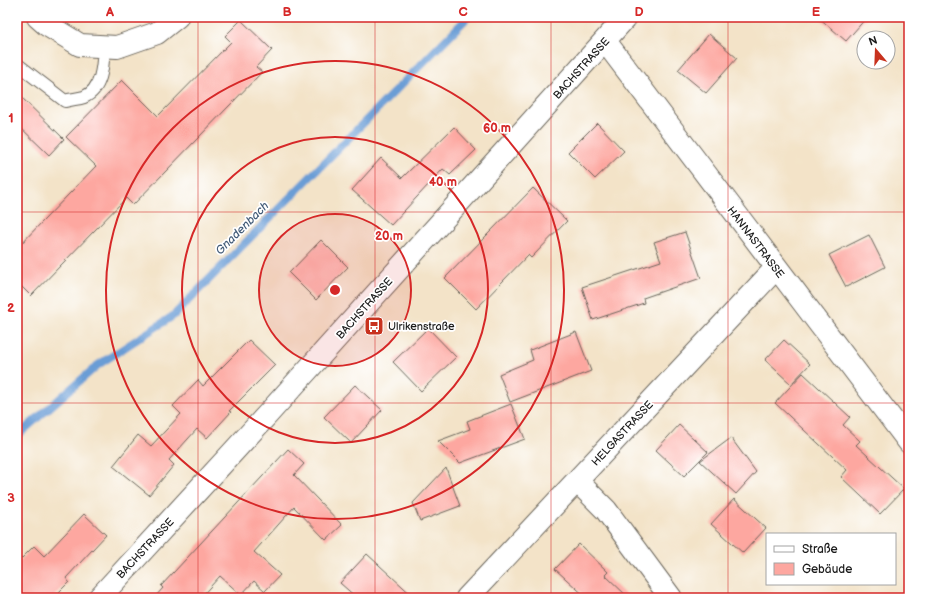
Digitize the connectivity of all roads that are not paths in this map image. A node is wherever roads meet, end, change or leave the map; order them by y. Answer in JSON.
{"nodes":[{"id":1,"x":38,"y":17,"type":"edge"},
{"id":2,"x":177,"y":17,"type":"edge"},
{"id":3,"x":624,"y":18,"type":"edge"},
{"id":4,"x":605,"y":41,"type":"junction"},
{"id":5,"x":104,"y":46,"type":"junction"},
{"id":6,"x":17,"y":64,"type":"edge"},
{"id":7,"x":776,"y":268,"type":"junction"},
{"id":8,"x":909,"y":442,"type":"edge"},
{"id":9,"x":577,"y":481,"type":"junction"},
{"id":10,"x":99,"y":598,"type":"edge"},
{"id":11,"x":467,"y":598,"type":"edge"},
{"id":12,"x":671,"y":598,"type":"edge"}],
"edges":[{"from":1,"to":5,"type":"street"},
{"from":2,"to":5,"type":"street"},
{"from":3,"to":4,"type":"street","name":"BACHSTRASSE"},
{"from":4,"to":7,"type":"street","name":"HANNASTRASSE"},
{"from":4,"to":10,"type":"street","name":"BACHSTRASSE"},
{"from":5,"to":6,"type":"lane"},
{"from":7,"to":8,"type":"street","name":"HANNASTRASSE"},
{"from":7,"to":9,"type":"street","name":"HELGASTRASSE"},
{"from":9,"to":11,"type":"street","name":"HELGASTRASSE"},
{"from":9,"to":12,"type":"street"}]}
